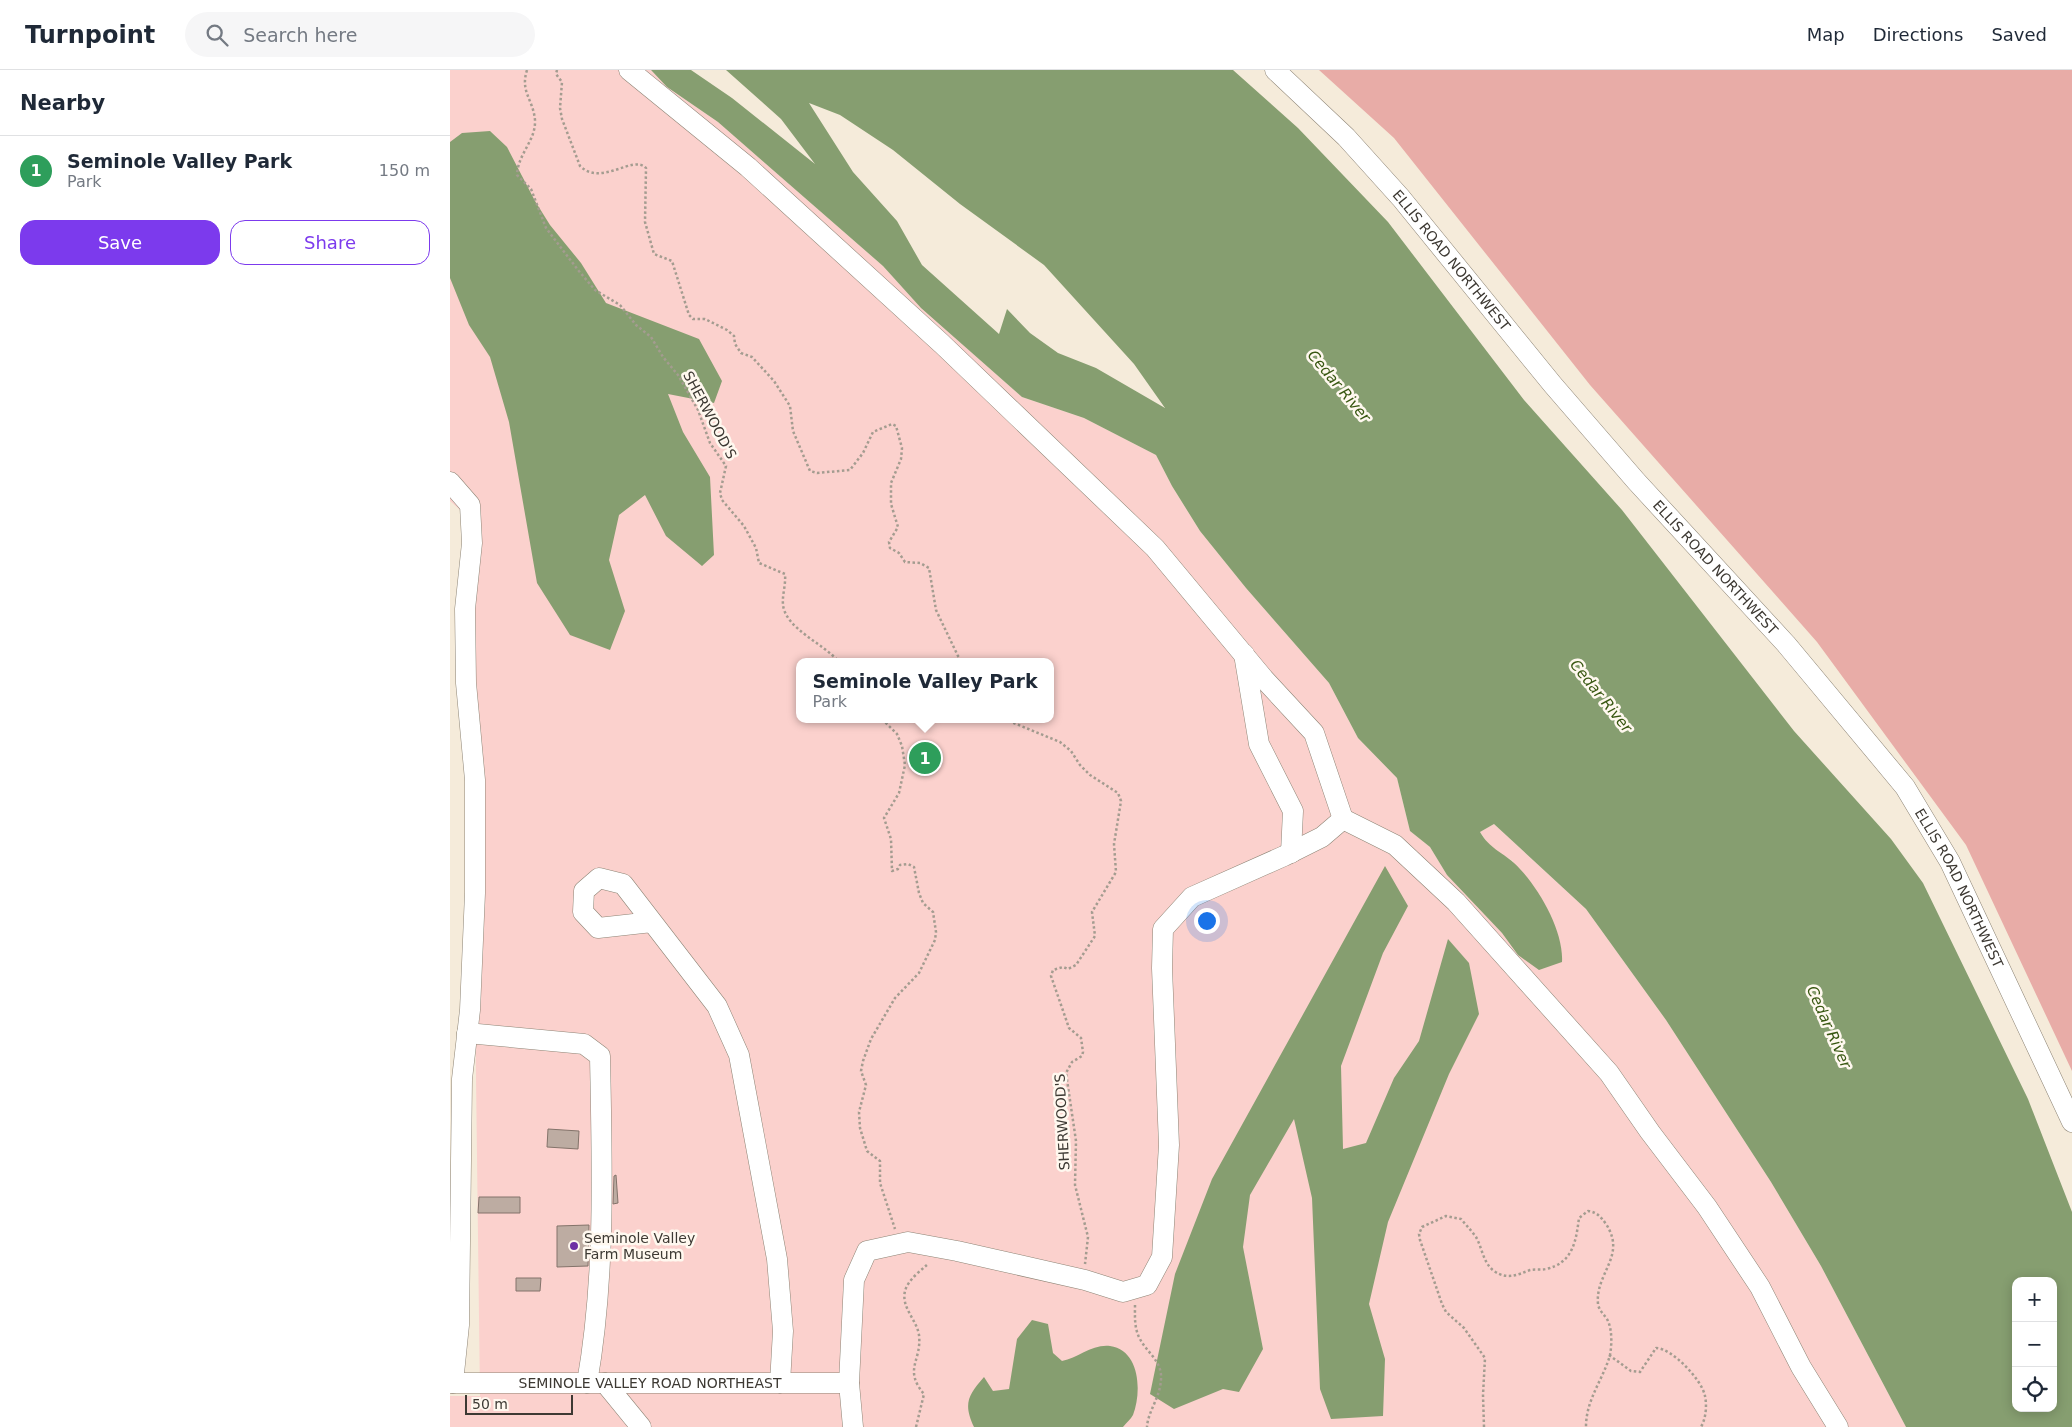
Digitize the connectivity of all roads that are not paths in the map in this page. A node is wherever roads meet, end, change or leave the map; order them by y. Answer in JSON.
{"nodes":[{"id":1,"x":629,"y":70,"type":"edge"},
{"id":2,"x":1275,"y":70,"type":"edge"},
{"id":3,"x":450,"y":482,"type":"edge"},
{"id":4,"x":1244,"y":654,"type":"junction"},
{"id":5,"x":1343,"y":819,"type":"junction"},
{"id":6,"x":1291,"y":853,"type":"junction"},
{"id":7,"x":652,"y":922,"type":"dead end"},
{"id":8,"x":467,"y":1033,"type":"junction"},
{"id":9,"x":2072,"y":1122,"type":"edge"},
{"id":10,"x":458,"y":1383,"type":"edge"},
{"id":11,"x":596,"y":1383,"type":"junction"},
{"id":12,"x":780,"y":1383,"type":"junction"},
{"id":13,"x":849,"y":1383,"type":"junction"},
{"id":14,"x":642,"y":1427,"type":"edge"},
{"id":15,"x":853,"y":1427,"type":"edge"},
{"id":16,"x":1838,"y":1427,"type":"edge"}],
"edges":[{"from":1,"to":4,"type":"street"},
{"from":2,"to":9,"type":"street","name":"ELLIS ROAD NORTHWEST"},
{"from":3,"to":8,"type":"street"},
{"from":4,"to":5,"type":"street"},
{"from":4,"to":6,"type":"street"},
{"from":5,"to":6,"type":"street"},
{"from":5,"to":16,"type":"street"},
{"from":6,"to":13,"type":"street"},
{"from":7,"to":12,"type":"street"},
{"from":8,"to":10,"type":"street"},
{"from":8,"to":11,"type":"street"},
{"from":10,"to":11,"type":"street","name":"SEMINOLE VALLEY ROAD NORTHEAST"},
{"from":11,"to":12,"type":"street","name":"SEMINOLE VALLEY ROAD NORTHEAST"},
{"from":11,"to":14,"type":"street"},
{"from":12,"to":13,"type":"street","name":"SEMINOLE VALLEY ROAD NORTHEAST"},
{"from":13,"to":15,"type":"street"}]}
